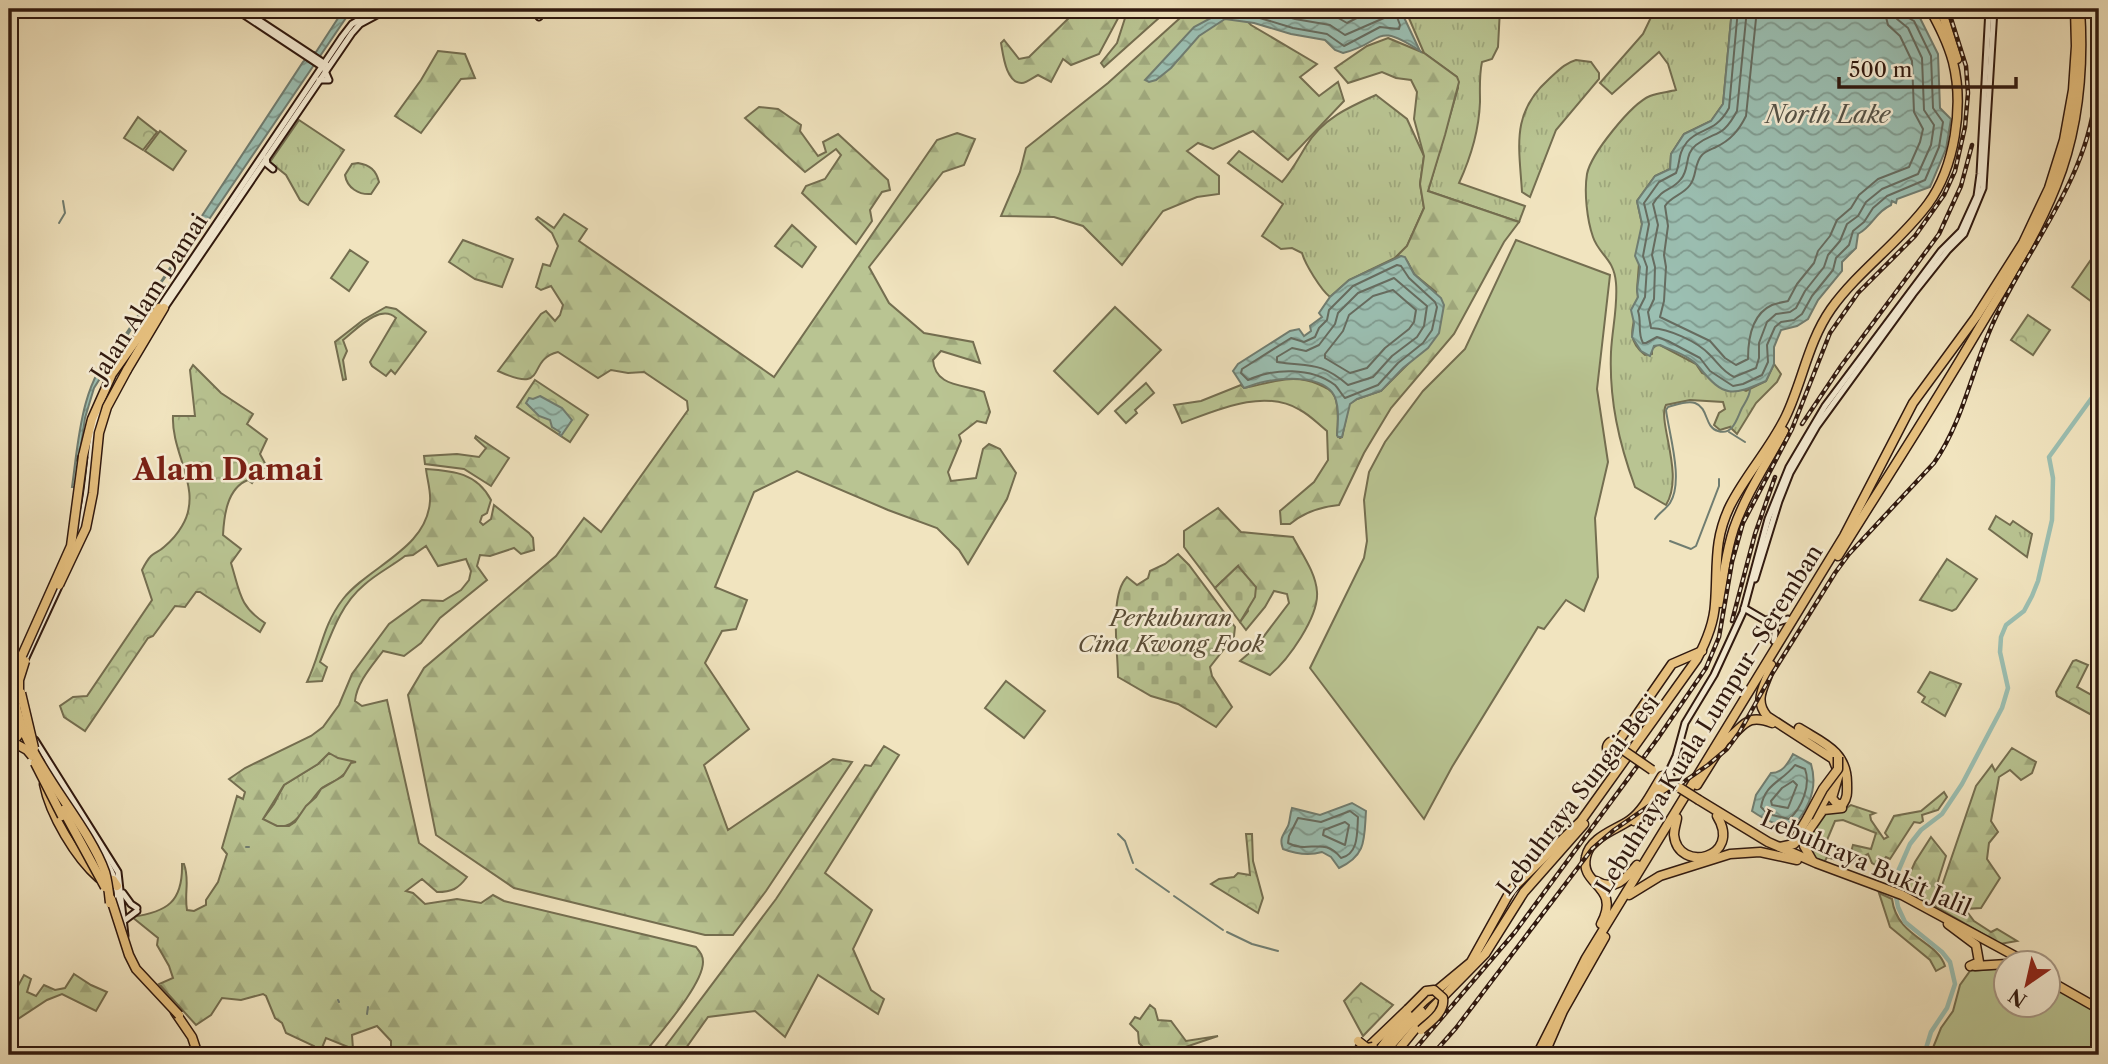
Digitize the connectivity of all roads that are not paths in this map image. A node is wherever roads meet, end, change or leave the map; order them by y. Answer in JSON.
{"nodes":[{"id":1,"x":235,"y":9,"type":"edge"},
{"id":2,"x":242,"y":9,"type":"edge"},
{"id":3,"x":378,"y":9,"type":"edge"},
{"id":4,"x":388,"y":9,"type":"edge"},
{"id":5,"x":1941,"y":9,"type":"edge"},
{"id":6,"x":1992,"y":9,"type":"edge"},
{"id":7,"x":2075,"y":9,"type":"edge"},
{"id":8,"x":2081,"y":9,"type":"edge"},
{"id":9,"x":1931,"y":11,"type":"edge"},
{"id":10,"x":1954,"y":45,"type":"junction"},
{"id":11,"x":309,"y":55,"type":"junction"},
{"id":12,"x":323,"y":66,"type":"junction"},
{"id":13,"x":266,"y":158,"type":"junction"},
{"id":14,"x":258,"y":170,"type":"junction"},
{"id":15,"x":203,"y":252,"type":"junction"},
{"id":16,"x":162,"y":308,"type":"junction"},
{"id":17,"x":108,"y":398,"type":"junction"},
{"id":18,"x":83,"y":456,"type":"junction"},
{"id":19,"x":91,"y":470,"type":"junction"},
{"id":20,"x":1836,"y":550,"type":"junction"},
{"id":21,"x":1759,"y":554,"type":"junction"},
{"id":22,"x":62,"y":569,"type":"junction"},
{"id":23,"x":1808,"y":586,"type":"dead end"},
{"id":24,"x":53,"y":589,"type":"junction"},
{"id":25,"x":1749,"y":599,"type":"junction"},
{"id":26,"x":1745,"y":608,"type":"junction"},
{"id":27,"x":1754,"y":612,"type":"junction"},
{"id":28,"x":1788,"y":618,"type":"dead end"},
{"id":29,"x":1739,"y":621,"type":"junction"},
{"id":30,"x":34,"y":638,"type":"junction"},
{"id":31,"x":1774,"y":640,"type":"dead end"},
{"id":32,"x":1702,"y":651,"type":"junction"},
{"id":33,"x":1679,"y":660,"type":"junction"},
{"id":34,"x":1771,"y":665,"type":"junction"},
{"id":35,"x":1688,"y":674,"type":"junction"},
{"id":36,"x":9,"y":734,"type":"edge"},
{"id":37,"x":19,"y":736,"type":"dead end"},
{"id":38,"x":9,"y":740,"type":"edge"},
{"id":39,"x":29,"y":740,"type":"junction"},
{"id":40,"x":1724,"y":742,"type":"junction"},
{"id":41,"x":1700,"y":758,"type":"dead end"},
{"id":42,"x":38,"y":765,"type":"junction"},
{"id":43,"x":1657,"y":773,"type":"junction"},
{"id":44,"x":42,"y":778,"type":"junction"},
{"id":45,"x":1693,"y":782,"type":"junction"},
{"id":46,"x":1676,"y":787,"type":"junction"},
{"id":47,"x":1831,"y":789,"type":"junction"},
{"id":48,"x":1698,"y":801,"type":"junction"},
{"id":49,"x":1717,"y":816,"type":"junction"},
{"id":50,"x":1677,"y":818,"type":"junction"},
{"id":51,"x":1791,"y":846,"type":"junction"},
{"id":52,"x":1776,"y":847,"type":"junction"},
{"id":53,"x":1651,"y":850,"type":"junction"},
{"id":54,"x":1797,"y":860,"type":"junction"},
{"id":55,"x":1816,"y":863,"type":"junction"},
{"id":56,"x":120,"y":888,"type":"junction"},
{"id":57,"x":1886,"y":890,"type":"junction"},
{"id":58,"x":1629,"y":895,"type":"junction"},
{"id":59,"x":1901,"y":897,"type":"junction"},
{"id":60,"x":112,"y":905,"type":"junction"},
{"id":61,"x":122,"y":919,"type":"junction"},
{"id":62,"x":1984,"y":944,"type":"junction"},
{"id":63,"x":1993,"y":949,"type":"edge"},
{"id":64,"x":1586,"y":958,"type":"junction"},
{"id":65,"x":1993,"y":961,"type":"edge"},
{"id":66,"x":2062,"y":986,"type":"edge"},
{"id":67,"x":1447,"y":988,"type":"junction"},
{"id":68,"x":2099,"y":1007,"type":"edge"},
{"id":69,"x":1408,"y":1009,"type":"junction"},
{"id":70,"x":1403,"y":1045,"type":"junction"},
{"id":71,"x":1379,"y":1051,"type":"edge"},
{"id":72,"x":198,"y":1055,"type":"edge"},
{"id":73,"x":1364,"y":1055,"type":"edge"},
{"id":74,"x":1394,"y":1055,"type":"edge"},
{"id":75,"x":1540,"y":1055,"type":"edge"}],
"edges":[{"from":1,"to":11,"type":"main road"},
{"from":2,"to":11,"type":"main road"},
{"from":3,"to":12,"type":"main road"},
{"from":4,"to":12,"type":"main road"},
{"from":5,"to":10,"type":"highway","name":"Lebuhraya Sungai Besi"},
{"from":6,"to":21,"type":"main road"},
{"from":7,"to":20,"type":"highway","name":"Lebuhraya Kuala Lumpur–Seremban"},
{"from":8,"to":34,"type":"highway","name":"Lebuhraya Kuala Lumpur–Seremban"},
{"from":9,"to":10,"type":"highway"},
{"from":9,"to":32,"type":"highway","name":"Lebuhraya Sungai Besi"},
{"from":10,"to":67,"type":"highway","name":"Lebuhraya Sungai Besi"},
{"from":11,"to":12,"type":"main road"},
{"from":12,"to":13,"type":"main road","name":"Jalan Alam Damai"},
{"from":12,"to":15,"type":"main road","name":"Jalan Alam Damai"},
{"from":13,"to":14,"type":"main road","name":"Jalan Alam Damai"},
{"from":13,"to":14,"type":"main road"},
{"from":14,"to":15,"type":"main road","name":"Jalan Alam Damai"},
{"from":15,"to":16,"type":"main road","name":"Jalan Alam Damai"},
{"from":16,"to":17,"type":"main road","name":"Jalan Alam Damai"},
{"from":16,"to":18,"type":"highway"},
{"from":16,"to":22,"type":"main road","name":"Jalan Alam Damai"},
{"from":16,"to":30,"type":"highway","bridge":true},
{"from":17,"to":19,"type":"main road","name":"Jalan Alam Damai"},
{"from":17,"to":19,"type":"main road"},
{"from":18,"to":36,"type":"highway","bridge":true},
{"from":18,"to":60,"type":"highway","bridge":true},
{"from":19,"to":56,"type":"main road","name":"Jalan Alam Damai"},
{"from":20,"to":23,"type":"highway"},
{"from":20,"to":45,"type":"highway","name":"Lebuhraya Kuala Lumpur–Seremban"},
{"from":21,"to":25,"type":"main road"},
{"from":21,"to":26,"type":"main road"},
{"from":22,"to":24,"type":"main road","name":"Jalan Alam Damai"},
{"from":22,"to":24,"type":"main road"},
{"from":24,"to":39,"type":"main road","name":"Jalan Alam Damai"},
{"from":25,"to":26,"type":"main road"},
{"from":25,"to":27,"type":"main road"},
{"from":26,"to":27,"type":"main road"},
{"from":26,"to":29,"type":"main road"},
{"from":27,"to":28,"type":"main road"},
{"from":27,"to":29,"type":"main road"},
{"from":27,"to":31,"type":"main road"},
{"from":29,"to":43,"type":"main road"},
{"from":30,"to":38,"type":"highway","bridge":true},
{"from":30,"to":42,"type":"highway","bridge":true},
{"from":32,"to":33,"type":"highway"},
{"from":32,"to":35,"type":"highway","name":"Lebuhraya Sungai Besi"},
{"from":33,"to":35,"type":"highway"},
{"from":33,"to":43,"type":"highway","name":"Lebuhraya Bukit Jalil","bridge":true},
{"from":34,"to":40,"type":"highway","name":"Lebuhraya Kuala Lumpur–Seremban"},
{"from":34,"to":51,"type":"highway","bridge":true},
{"from":35,"to":67,"type":"highway","name":"Lebuhraya Sungai Besi"},
{"from":37,"to":39,"type":"main road"},
{"from":38,"to":42,"type":"highway","bridge":true},
{"from":38,"to":44,"type":"highway","bridge":true},
{"from":39,"to":56,"type":"main road","name":"Jalan Alam Damai"},
{"from":40,"to":47,"type":"highway"},
{"from":40,"to":50,"type":"highway","name":"Lebuhraya Kuala Lumpur–Seremban"},
{"from":41,"to":45,"type":"highway"},
{"from":42,"to":72,"type":"highway","bridge":true},
{"from":43,"to":46,"type":"highway","name":"Lebuhraya Bukit Jalil"},
{"from":43,"to":64,"type":"highway"},
{"from":44,"to":56,"type":"highway","bridge":true},
{"from":44,"to":60,"type":"highway","bridge":true},
{"from":45,"to":53,"type":"highway","name":"Lebuhraya Kuala Lumpur–Seremban"},
{"from":46,"to":48,"type":"highway","name":"Lebuhraya Bukit Jalil","bridge":true},
{"from":46,"to":53,"type":"highway"},
{"from":47,"to":51,"type":"highway"},
{"from":47,"to":55,"type":"highway"},
{"from":48,"to":49,"type":"highway","name":"Lebuhraya Bukit Jalil"},
{"from":48,"to":52,"type":"highway","name":"Lebuhraya Bukit Jalil"},
{"from":49,"to":50,"type":"highway"},
{"from":49,"to":54,"type":"highway","name":"Lebuhraya Bukit Jalil"},
{"from":50,"to":58,"type":"highway","name":"Lebuhraya Kuala Lumpur–Seremban"},
{"from":51,"to":52,"type":"highway"},
{"from":52,"to":55,"type":"highway","name":"Lebuhraya Bukit Jalil"},
{"from":53,"to":64,"type":"highway","name":"Lebuhraya Kuala Lumpur–Seremban"},
{"from":54,"to":57,"type":"highway","name":"Lebuhraya Bukit Jalil"},
{"from":54,"to":58,"type":"highway"},
{"from":55,"to":57,"type":"highway","name":"Lebuhraya Bukit Jalil"},
{"from":56,"to":60,"type":"main road","name":"Jalan Alam Damai"},
{"from":56,"to":61,"type":"main road","name":"Jalan Alam Damai"},
{"from":56,"to":61,"type":"main road"},
{"from":57,"to":59,"type":"highway","name":"Lebuhraya Bukit Jalil"},
{"from":58,"to":75,"type":"highway","name":"Lebuhraya Kuala Lumpur–Seremban"},
{"from":59,"to":62,"type":"highway","name":"Lebuhraya Bukit Jalil"},
{"from":59,"to":62,"type":"highway","name":"Lebuhraya Bukit Jalil"},
{"from":60,"to":61,"type":"main road","name":"Jalan Alam Damai"},
{"from":60,"to":61,"type":"main road"},
{"from":60,"to":72,"type":"highway","bridge":true},
{"from":61,"to":72,"type":"main road","name":"Jalan Alam Damai"},
{"from":62,"to":63,"type":"highway","name":"Lebuhraya Bukit Jalil"},
{"from":62,"to":65,"type":"highway"},
{"from":64,"to":75,"type":"highway","name":"Lebuhraya Kuala Lumpur–Seremban"},
{"from":66,"to":68,"type":"highway"},
{"from":67,"to":70,"type":"highway","name":"Lebuhraya Sungai Besi"},
{"from":67,"to":71,"type":"highway"},
{"from":67,"to":71,"type":"highway","name":"Lebuhraya Sungai Besi"},
{"from":69,"to":70,"type":"highway","bridge":true},
{"from":69,"to":71,"type":"highway"},
{"from":69,"to":73,"type":"highway"},
{"from":70,"to":74,"type":"highway","name":"Lebuhraya Sungai Besi"},
{"from":71,"to":73,"type":"highway","bridge":true}]}
